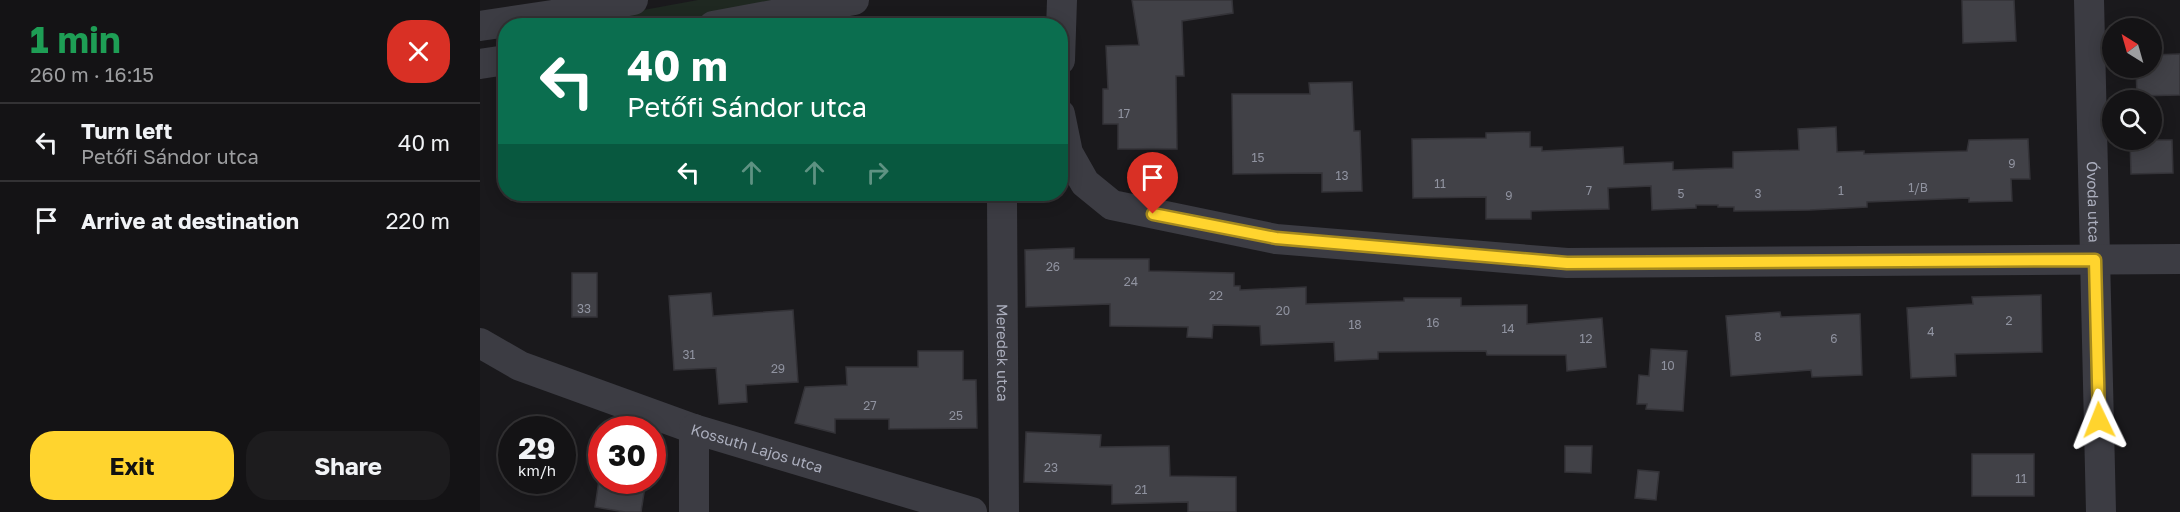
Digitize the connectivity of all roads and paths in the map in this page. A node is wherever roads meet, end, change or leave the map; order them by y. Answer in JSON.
{"nodes":[{"id":1,"x":633,"y":0,"type":"edge"},
{"id":2,"x":854,"y":0,"type":"edge"},
{"id":3,"x":1062,"y":0,"type":"edge"},
{"id":4,"x":2089,"y":0,"type":"edge"},
{"id":5,"x":533,"y":18,"type":"edge"},
{"id":6,"x":756,"y":18,"type":"edge"},
{"id":7,"x":1062,"y":18,"type":"edge"},
{"id":8,"x":498,"y":23,"type":"edge"},
{"id":9,"x":480,"y":26,"type":"edge"},
{"id":10,"x":498,"y":61,"type":"edge"},
{"id":11,"x":480,"y":64,"type":"edge"},
{"id":12,"x":1068,"y":153,"type":"edge"},
{"id":13,"x":1002,"y":201,"type":"edge"},
{"id":14,"x":2095,"y":260,"type":"junction"},
{"id":15,"x":2180,"y":260,"type":"edge"},
{"id":16,"x":480,"y":343,"type":"edge"},
{"id":17,"x":694,"y":429,"type":"junction"},
{"id":18,"x":694,"y":512,"type":"edge"},
{"id":19,"x":972,"y":512,"type":"edge"},
{"id":20,"x":1004,"y":512,"type":"edge"},
{"id":21,"x":2101,"y":512,"type":"edge"}],
"edges":[{"from":1,"to":5,"type":"street"},
{"from":2,"to":6,"type":"street"},
{"from":3,"to":7,"type":"street"},
{"from":4,"to":14,"type":"street","name":"Óvoda utca"},
{"from":8,"to":9,"type":"street"},
{"from":10,"to":11,"type":"street"},
{"from":12,"to":14,"type":"street"},
{"from":13,"to":20,"type":"street","name":"Meredek utca"},
{"from":14,"to":15,"type":"street"},
{"from":14,"to":21,"type":"street","name":"Óvoda utca"},
{"from":16,"to":17,"type":"street","name":"Kossuth Lajos utca"},
{"from":17,"to":18,"type":"street"},
{"from":17,"to":19,"type":"street","name":"Kossuth Lajos utca"}]}
